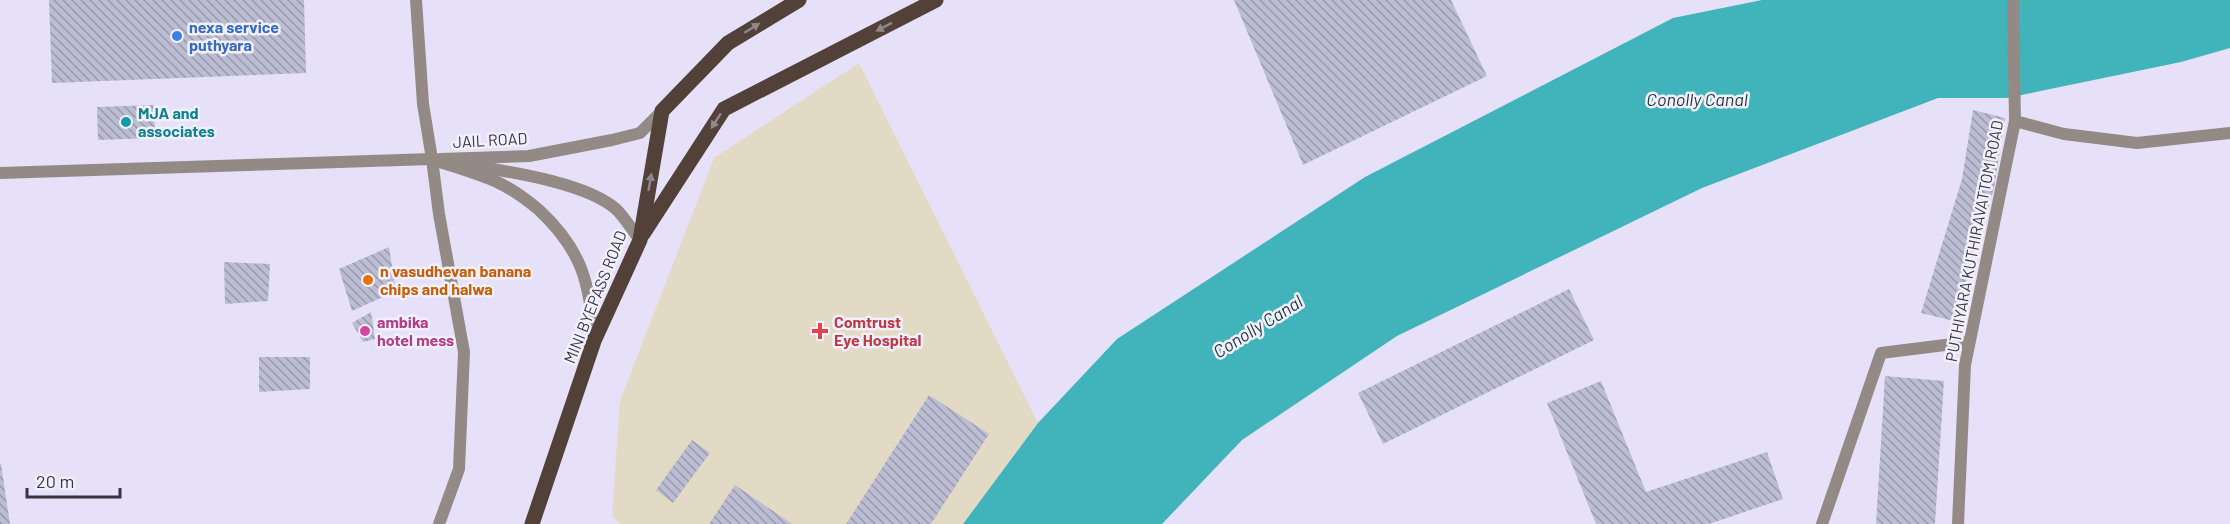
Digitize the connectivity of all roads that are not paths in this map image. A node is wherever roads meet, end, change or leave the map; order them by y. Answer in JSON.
{"nodes":[{"id":1,"x":416,"y":0,"type":"edge"},
{"id":2,"x":799,"y":0,"type":"edge"},
{"id":3,"x":936,"y":0,"type":"edge"},
{"id":4,"x":2013,"y":0,"type":"edge"},
{"id":5,"x":662,"y":111,"type":"junction"},
{"id":6,"x":2015,"y":121,"type":"junction"},
{"id":7,"x":2230,"y":133,"type":"edge"},
{"id":8,"x":432,"y":159,"type":"junction"},
{"id":9,"x":0,"y":173,"type":"edge"},
{"id":10,"x":640,"y":240,"type":"junction"},
{"id":11,"x":594,"y":341,"type":"junction"},
{"id":12,"x":1969,"y":342,"type":"junction"},
{"id":13,"x":439,"y":524,"type":"edge"},
{"id":14,"x":532,"y":524,"type":"edge"},
{"id":15,"x":1822,"y":524,"type":"edge"},
{"id":16,"x":1958,"y":524,"type":"edge"}],
"edges":[{"from":1,"to":8,"type":"street","name":"JAIL ROAD"},
{"from":5,"to":2,"type":"main road","one_way":true},
{"from":3,"to":10,"type":"main road","one_way":true},
{"from":4,"to":6,"type":"street","name":"PUTHIYARA KUTHIRAVATTOM ROAD"},
{"from":5,"to":8,"type":"street","name":"JAIL ROAD"},
{"from":10,"to":5,"type":"main road","name":"MINI BYEPASS ROAD","one_way":true},
{"from":6,"to":7,"type":"street"},
{"from":6,"to":12,"type":"street","name":"PUTHIYARA KUTHIRAVATTOM ROAD"},
{"from":8,"to":9,"type":"street"},
{"from":8,"to":10,"type":"street"},
{"from":8,"to":11,"type":"street"},
{"from":8,"to":13,"type":"street"},
{"from":10,"to":11,"type":"main road","name":"MINI BYEPASS ROAD"},
{"from":11,"to":14,"type":"main road","name":"MINI BYEPASS ROAD"},
{"from":12,"to":15,"type":"street"},
{"from":12,"to":16,"type":"street","name":"PUTHIYARA KUTHIRAVATTOM ROAD"}]}
